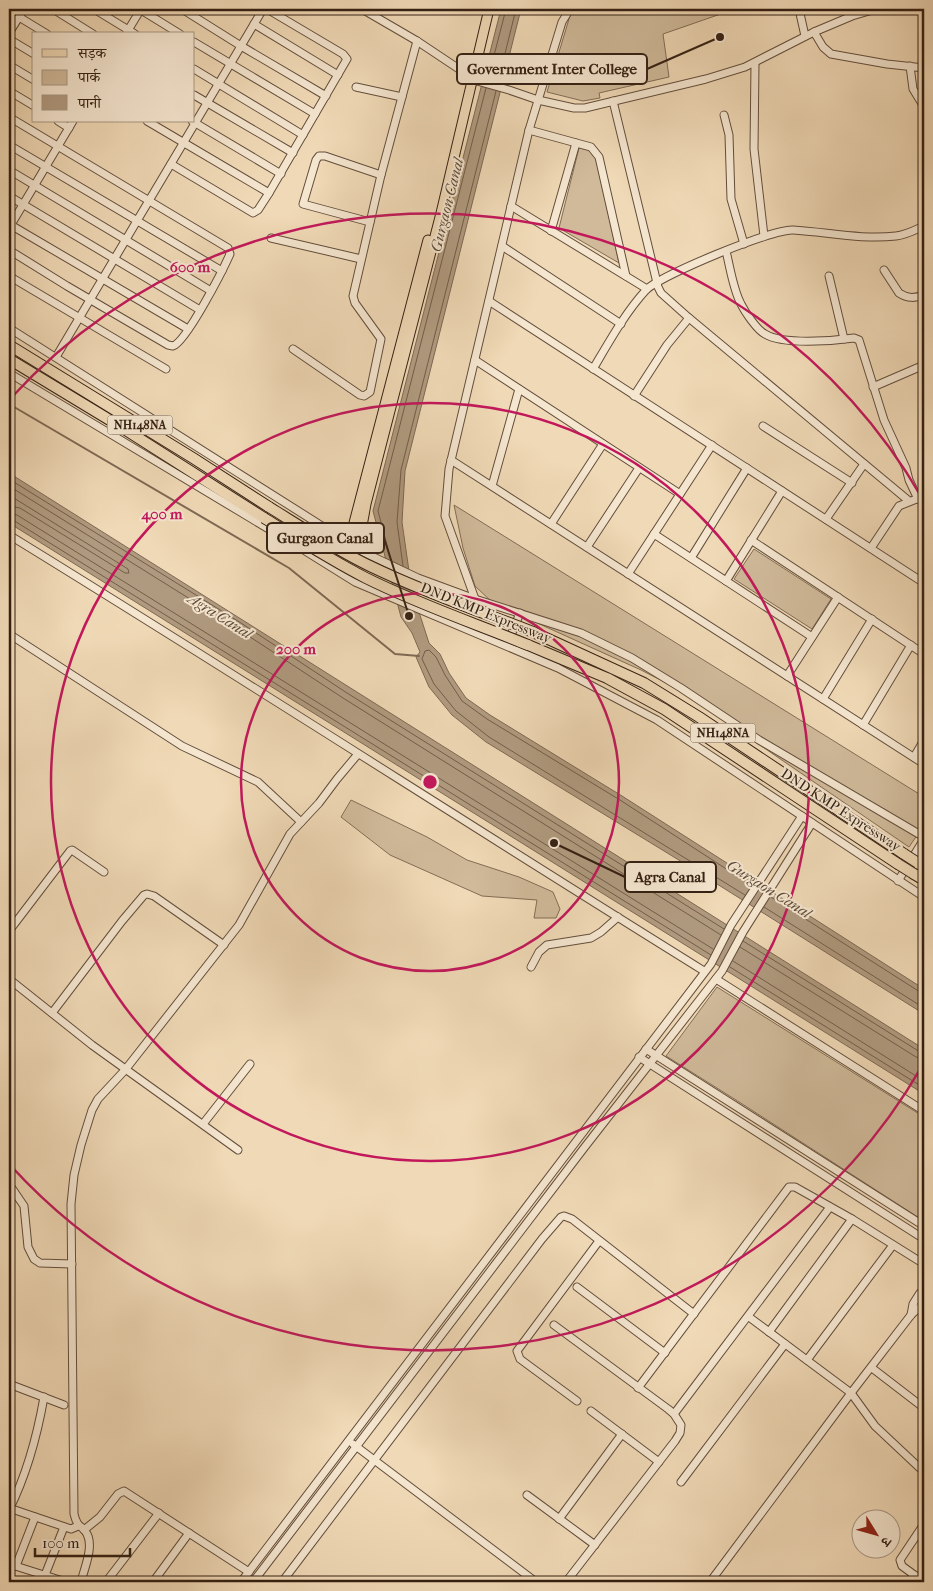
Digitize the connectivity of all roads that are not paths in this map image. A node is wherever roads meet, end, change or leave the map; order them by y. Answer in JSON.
{"nodes":[{"id":1,"x":24,"y":9,"type":"edge"},
{"id":2,"x":53,"y":9,"type":"edge"},
{"id":3,"x":94,"y":9,"type":"edge"},
{"id":4,"x":141,"y":9,"type":"edge"},
{"id":5,"x":182,"y":9,"type":"edge"},
{"id":6,"x":263,"y":9,"type":"edge"},
{"id":7,"x":267,"y":9,"type":"edge"},
{"id":8,"x":362,"y":9,"type":"edge"},
{"id":9,"x":483,"y":9,"type":"edge"},
{"id":10,"x":489,"y":9,"type":"edge"},
{"id":11,"x":570,"y":9,"type":"edge"},
{"id":12,"x":799,"y":9,"type":"edge"},
{"id":13,"x":876,"y":9,"type":"edge"},
{"id":14,"x":19,"y":17,"type":"junction"},
{"id":15,"x":483,"y":19,"type":"junction"},
{"id":16,"x":254,"y":24,"type":"junction"},
{"id":17,"x":44,"y":32,"type":"edge"},
{"id":18,"x":90,"y":32,"type":"edge"},
{"id":19,"x":130,"y":32,"type":"edge"},
{"id":20,"x":177,"y":32,"type":"edge"},
{"id":21,"x":814,"y":32,"type":"junction"},
{"id":22,"x":9,"y":33,"type":"edge"},
{"id":23,"x":805,"y":36,"type":"junction"},
{"id":24,"x":9,"y":39,"type":"edge"},
{"id":25,"x":417,"y":41,"type":"junction"},
{"id":26,"x":195,"y":43,"type":"edge"},
{"id":27,"x":241,"y":46,"type":"junction"},
{"id":28,"x":32,"y":53,"type":"edge"},
{"id":29,"x":755,"y":62,"type":"junction"},
{"id":30,"x":230,"y":64,"type":"junction"},
{"id":31,"x":9,"y":65,"type":"edge"},
{"id":32,"x":910,"y":66,"type":"junction"},
{"id":33,"x":924,"y":68,"type":"edge"},
{"id":34,"x":195,"y":70,"type":"edge"},
{"id":35,"x":338,"y":75,"type":"junction"},
{"id":36,"x":32,"y":79,"type":"edge"},
{"id":37,"x":474,"y":79,"type":"junction"},
{"id":38,"x":218,"y":84,"type":"junction"},
{"id":39,"x":356,"y":87,"type":"dead end"},
{"id":40,"x":9,"y":91,"type":"edge"},
{"id":41,"x":195,"y":96,"type":"edge"},
{"id":42,"x":326,"y":96,"type":"junction"},
{"id":43,"x":402,"y":97,"type":"junction"},
{"id":44,"x":538,"y":100,"type":"junction"},
{"id":45,"x":613,"y":101,"type":"junction"},
{"id":46,"x":207,"y":103,"type":"junction"},
{"id":47,"x":32,"y":105,"type":"edge"},
{"id":48,"x":924,"y":107,"type":"edge"},
{"id":49,"x":315,"y":114,"type":"junction"},
{"id":50,"x":724,"y":115,"type":"dead end"},
{"id":51,"x":9,"y":118,"type":"edge"},
{"id":52,"x":195,"y":119,"type":"edge"},
{"id":53,"x":149,"y":122,"type":"edge"},
{"id":54,"x":193,"y":122,"type":"edge"},
{"id":55,"x":71,"y":125,"type":"edge"},
{"id":56,"x":530,"y":130,"type":"junction"},
{"id":57,"x":303,"y":135,"type":"junction"},
{"id":58,"x":183,"y":143,"type":"junction"},
{"id":59,"x":576,"y":143,"type":"junction"},
{"id":60,"x":9,"y":145,"type":"edge"},
{"id":61,"x":58,"y":146,"type":"junction"},
{"id":62,"x":293,"y":153,"type":"junction"},
{"id":63,"x":171,"y":164,"type":"junction"},
{"id":64,"x":46,"y":168,"type":"junction"},
{"id":65,"x":9,"y":170,"type":"edge"},
{"id":66,"x":281,"y":174,"type":"junction"},
{"id":67,"x":381,"y":175,"type":"junction"},
{"id":68,"x":34,"y":186,"type":"junction"},
{"id":69,"x":269,"y":193,"type":"junction"},
{"id":70,"x":9,"y":196,"type":"edge"},
{"id":71,"x":149,"y":200,"type":"junction"},
{"id":72,"x":23,"y":204,"type":"junction"},
{"id":73,"x":511,"y":206,"type":"junction"},
{"id":74,"x":136,"y":221,"type":"junction"},
{"id":75,"x":370,"y":222,"type":"junction"},
{"id":76,"x":9,"y":226,"type":"edge"},
{"id":77,"x":924,"y":226,"type":"edge"},
{"id":78,"x":551,"y":231,"type":"junction"},
{"id":79,"x":764,"y":236,"type":"junction"},
{"id":80,"x":271,"y":238,"type":"dead end"},
{"id":81,"x":125,"y":240,"type":"junction"},
{"id":82,"x":744,"y":244,"type":"junction"},
{"id":83,"x":502,"y":246,"type":"junction"},
{"id":84,"x":9,"y":250,"type":"edge"},
{"id":85,"x":726,"y":251,"type":"junction"},
{"id":86,"x":114,"y":258,"type":"junction"},
{"id":87,"x":361,"y":259,"type":"junction"},
{"id":88,"x":884,"y":270,"type":"dead end"},
{"id":89,"x":222,"y":271,"type":"junction"},
{"id":90,"x":9,"y":276,"type":"edge"},
{"id":91,"x":626,"y":276,"type":"junction"},
{"id":92,"x":829,"y":276,"type":"dead end"},
{"id":93,"x":102,"y":278,"type":"junction"},
{"id":94,"x":656,"y":282,"type":"junction"},
{"id":95,"x":647,"y":289,"type":"junction"},
{"id":96,"x":211,"y":291,"type":"junction"},
{"id":97,"x":924,"y":295,"type":"edge"},
{"id":98,"x":90,"y":299,"type":"junction"},
{"id":99,"x":489,"y":302,"type":"junction"},
{"id":100,"x":200,"y":310,"type":"junction"},
{"id":101,"x":79,"y":317,"type":"junction"},
{"id":102,"x":689,"y":318,"type":"junction"},
{"id":103,"x":621,"y":324,"type":"junction"},
{"id":104,"x":9,"y":328,"type":"edge"},
{"id":105,"x":188,"y":329,"type":"junction"},
{"id":106,"x":844,"y":340,"type":"junction"},
{"id":107,"x":9,"y":346,"type":"edge"},
{"id":108,"x":293,"y":350,"type":"dead end"},
{"id":109,"x":56,"y":357,"type":"junction"},
{"id":110,"x":9,"y":359,"type":"edge"},
{"id":111,"x":475,"y":360,"type":"junction"},
{"id":112,"x":924,"y":365,"type":"edge"},
{"id":113,"x":166,"y":369,"type":"dead end"},
{"id":114,"x":593,"y":369,"type":"junction"},
{"id":115,"x":9,"y":373,"type":"edge"},
{"id":116,"x":873,"y":386,"type":"junction"},
{"id":117,"x":519,"y":389,"type":"junction"},
{"id":118,"x":634,"y":396,"type":"junction"},
{"id":119,"x":763,"y":426,"type":"dead end"},
{"id":120,"x":603,"y":444,"type":"junction"},
{"id":121,"x":712,"y":445,"type":"junction"},
{"id":122,"x":451,"y":460,"type":"junction"},
{"id":123,"x":864,"y":464,"type":"junction"},
{"id":124,"x":639,"y":468,"type":"junction"},
{"id":125,"x":747,"y":468,"type":"junction"},
{"id":126,"x":852,"y":483,"type":"junction"},
{"id":127,"x":492,"y":486,"type":"junction"},
{"id":128,"x":782,"y":491,"type":"junction"},
{"id":129,"x":680,"y":494,"type":"junction"},
{"id":130,"x":921,"y":498,"type":"edge"},
{"id":131,"x":909,"y":501,"type":"junction"},
{"id":132,"x":826,"y":519,"type":"junction"},
{"id":133,"x":318,"y":522,"type":"junction"},
{"id":134,"x":551,"y":524,"type":"junction"},
{"id":135,"x":654,"y":534,"type":"junction"},
{"id":136,"x":9,"y":535,"type":"edge"},
{"id":137,"x":752,"y":540,"type":"junction"},
{"id":138,"x":350,"y":542,"type":"junction"},
{"id":139,"x":587,"y":547,"type":"junction"},
{"id":140,"x":358,"y":548,"type":"junction"},
{"id":141,"x":871,"y":548,"type":"junction"},
{"id":142,"x":302,"y":549,"type":"junction"},
{"id":143,"x":691,"y":558,"type":"junction"},
{"id":144,"x":628,"y":574,"type":"junction"},
{"id":145,"x":726,"y":581,"type":"junction"},
{"id":146,"x":924,"y":583,"type":"edge"},
{"id":147,"x":838,"y":597,"type":"junction"},
{"id":148,"x":474,"y":599,"type":"junction"},
{"id":149,"x":520,"y":613,"type":"junction"},
{"id":150,"x":872,"y":620,"type":"junction"},
{"id":151,"x":9,"y":634,"type":"edge"},
{"id":152,"x":812,"y":637,"type":"junction"},
{"id":153,"x":506,"y":645,"type":"junction"},
{"id":154,"x":911,"y":645,"type":"junction"},
{"id":155,"x":924,"y":654,"type":"edge"},
{"id":156,"x":787,"y":676,"type":"junction"},
{"id":157,"x":823,"y":699,"type":"junction"},
{"id":158,"x":862,"y":725,"type":"junction"},
{"id":159,"x":924,"y":740,"type":"edge"},
{"id":160,"x":358,"y":754,"type":"junction"},
{"id":161,"x":914,"y":758,"type":"junction"},
{"id":162,"x":924,"y":764,"type":"edge"},
{"id":163,"x":802,"y":816,"type":"junction"},
{"id":164,"x":301,"y":822,"type":"junction"},
{"id":165,"x":812,"y":823,"type":"junction"},
{"id":166,"x":924,"y":838,"type":"edge"},
{"id":167,"x":921,"y":865,"type":"edge"},
{"id":168,"x":104,"y":872,"type":"dead end"},
{"id":169,"x":924,"y":880,"type":"edge"},
{"id":170,"x":898,"y":881,"type":"junction"},
{"id":171,"x":924,"y":897,"type":"edge"},
{"id":172,"x":618,"y":918,"type":"junction"},
{"id":173,"x":9,"y":931,"type":"edge"},
{"id":174,"x":224,"y":945,"type":"junction"},
{"id":175,"x":531,"y":967,"type":"dead end"},
{"id":176,"x":704,"y":972,"type":"junction"},
{"id":177,"x":9,"y":979,"type":"edge"},
{"id":178,"x":716,"y":979,"type":"junction"},
{"id":179,"x":52,"y":1013,"type":"junction"},
{"id":180,"x":646,"y":1049,"type":"junction"},
{"id":181,"x":656,"y":1056,"type":"junction"},
{"id":182,"x":639,"y":1057,"type":"junction"},
{"id":183,"x":250,"y":1064,"type":"dead end"},
{"id":184,"x":649,"y":1064,"type":"junction"},
{"id":185,"x":125,"y":1070,"type":"junction"},
{"id":186,"x":924,"y":1111,"type":"edge"},
{"id":187,"x":203,"y":1124,"type":"junction"},
{"id":188,"x":238,"y":1150,"type":"dead end"},
{"id":189,"x":9,"y":1184,"type":"edge"},
{"id":190,"x":830,"y":1207,"type":"junction"},
{"id":191,"x":852,"y":1219,"type":"junction"},
{"id":192,"x":924,"y":1226,"type":"edge"},
{"id":193,"x":924,"y":1239,"type":"edge"},
{"id":194,"x":599,"y":1241,"type":"junction"},
{"id":195,"x":893,"y":1245,"type":"junction"},
{"id":196,"x":72,"y":1264,"type":"junction"},
{"id":197,"x":924,"y":1264,"type":"edge"},
{"id":198,"x":577,"y":1287,"type":"dead end"},
{"id":199,"x":920,"y":1293,"type":"dead end"},
{"id":200,"x":924,"y":1303,"type":"edge"},
{"id":201,"x":694,"y":1314,"type":"junction"},
{"id":202,"x":911,"y":1315,"type":"junction"},
{"id":203,"x":749,"y":1317,"type":"junction"},
{"id":204,"x":554,"y":1325,"type":"dead end"},
{"id":205,"x":769,"y":1332,"type":"junction"},
{"id":206,"x":785,"y":1344,"type":"junction"},
{"id":207,"x":665,"y":1353,"type":"junction"},
{"id":208,"x":807,"y":1360,"type":"junction"},
{"id":209,"x":872,"y":1368,"type":"junction"},
{"id":210,"x":9,"y":1384,"type":"edge"},
{"id":211,"x":638,"y":1388,"type":"junction"},
{"id":212,"x":851,"y":1392,"type":"junction"},
{"id":213,"x":44,"y":1397,"type":"junction"},
{"id":214,"x":577,"y":1401,"type":"dead end"},
{"id":215,"x":64,"y":1405,"type":"dead end"},
{"id":216,"x":924,"y":1406,"type":"edge"},
{"id":217,"x":592,"y":1411,"type":"dead end"},
{"id":218,"x":674,"y":1414,"type":"junction"},
{"id":219,"x":622,"y":1434,"type":"junction"},
{"id":220,"x":349,"y":1440,"type":"junction"},
{"id":221,"x":355,"y":1446,"type":"junction"},
{"id":222,"x":375,"y":1461,"type":"junction"},
{"id":223,"x":660,"y":1462,"type":"junction"},
{"id":224,"x":924,"y":1472,"type":"edge"},
{"id":225,"x":681,"y":1482,"type":"dead end"},
{"id":226,"x":527,"y":1495,"type":"dead end"},
{"id":227,"x":9,"y":1509,"type":"edge"},
{"id":228,"x":158,"y":1513,"type":"junction"},
{"id":229,"x":35,"y":1516,"type":"junction"},
{"id":230,"x":559,"y":1519,"type":"junction"},
{"id":231,"x":924,"y":1524,"type":"edge"},
{"id":232,"x":64,"y":1527,"type":"junction"},
{"id":233,"x":81,"y":1529,"type":"junction"},
{"id":234,"x":189,"y":1533,"type":"junction"},
{"id":235,"x":595,"y":1546,"type":"junction"},
{"id":236,"x":12,"y":1565,"type":"edge"},
{"id":237,"x":249,"y":1572,"type":"junction"},
{"id":238,"x":45,"y":1575,"type":"junction"},
{"id":239,"x":914,"y":1575,"type":"junction"},
{"id":240,"x":66,"y":1582,"type":"edge"},
{"id":241,"x":81,"y":1582,"type":"edge"},
{"id":242,"x":106,"y":1582,"type":"edge"},
{"id":243,"x":153,"y":1582,"type":"edge"},
{"id":244,"x":241,"y":1582,"type":"edge"},
{"id":245,"x":252,"y":1582,"type":"edge"},
{"id":246,"x":282,"y":1582,"type":"edge"},
{"id":247,"x":536,"y":1582,"type":"edge"},
{"id":248,"x":566,"y":1582,"type":"edge"},
{"id":249,"x":710,"y":1582,"type":"edge"},
{"id":250,"x":908,"y":1582,"type":"edge"},
{"id":251,"x":924,"y":1582,"type":"edge"}],
"edges":[{"from":1,"to":14,"type":"street"},
{"from":2,"to":18,"type":"street"},
{"from":3,"to":19,"type":"street"},
{"from":4,"to":19,"type":"street"},
{"from":4,"to":20,"type":"street"},
{"from":5,"to":27,"type":"street"},
{"from":6,"to":16,"type":"street"},
{"from":7,"to":35,"type":"street"},
{"from":8,"to":25,"type":"street"},
{"from":9,"to":15,"type":"main road"},
{"from":10,"to":15,"type":"main road"},
{"from":11,"to":44,"type":"street"},
{"from":12,"to":23,"type":"street"},
{"from":13,"to":21,"type":"street"},
{"from":14,"to":17,"type":"street"},
{"from":14,"to":22,"type":"street"},
{"from":15,"to":37,"type":"main road"},
{"from":16,"to":27,"type":"street"},
{"from":16,"to":35,"type":"street"},
{"from":21,"to":23,"type":"street"},
{"from":21,"to":32,"type":"street"},
{"from":23,"to":29,"type":"street"},
{"from":24,"to":28,"type":"street"},
{"from":25,"to":37,"type":"street"},
{"from":25,"to":43,"type":"street"},
{"from":26,"to":30,"type":"street"},
{"from":27,"to":30,"type":"street"},
{"from":27,"to":42,"type":"street"},
{"from":29,"to":45,"type":"street"},
{"from":29,"to":79,"type":"street"},
{"from":30,"to":38,"type":"street"},
{"from":30,"to":49,"type":"street"},
{"from":31,"to":36,"type":"street"},
{"from":32,"to":33,"type":"street"},
{"from":32,"to":48,"type":"street"},
{"from":34,"to":38,"type":"street"},
{"from":35,"to":42,"type":"street"},
{"from":37,"to":44,"type":"street"},
{"from":37,"to":138,"type":"main road"},
{"from":37,"to":140,"type":"main road"},
{"from":38,"to":46,"type":"street"},
{"from":38,"to":57,"type":"street"},
{"from":39,"to":43,"type":"street"},
{"from":40,"to":47,"type":"street"},
{"from":41,"to":46,"type":"street"},
{"from":42,"to":49,"type":"street"},
{"from":43,"to":67,"type":"street"},
{"from":44,"to":45,"type":"street"},
{"from":44,"to":56,"type":"street"},
{"from":45,"to":94,"type":"street"},
{"from":46,"to":52,"type":"street"},
{"from":46,"to":62,"type":"street"},
{"from":49,"to":57,"type":"street"},
{"from":50,"to":82,"type":"street"},
{"from":51,"to":61,"type":"street"},
{"from":53,"to":58,"type":"street"},
{"from":54,"to":58,"type":"street"},
{"from":54,"to":66,"type":"street"},
{"from":55,"to":61,"type":"street"},
{"from":56,"to":59,"type":"street"},
{"from":56,"to":73,"type":"street"},
{"from":57,"to":62,"type":"street"},
{"from":58,"to":63,"type":"street"},
{"from":58,"to":69,"type":"street"},
{"from":59,"to":78,"type":"street"},
{"from":59,"to":91,"type":"street"},
{"from":60,"to":64,"type":"street"},
{"from":61,"to":64,"type":"street"},
{"from":61,"to":71,"type":"street"},
{"from":62,"to":66,"type":"street"},
{"from":63,"to":69,"type":"street"},
{"from":63,"to":71,"type":"street"},
{"from":64,"to":68,"type":"street"},
{"from":64,"to":74,"type":"street"},
{"from":65,"to":68,"type":"street"},
{"from":66,"to":69,"type":"street"},
{"from":67,"to":75,"type":"street"},
{"from":67,"to":75,"type":"street"},
{"from":68,"to":72,"type":"street"},
{"from":68,"to":81,"type":"street"},
{"from":70,"to":72,"type":"street"},
{"from":71,"to":74,"type":"street"},
{"from":71,"to":89,"type":"street"},
{"from":72,"to":76,"type":"street"},
{"from":72,"to":86,"type":"street"},
{"from":73,"to":78,"type":"street"},
{"from":73,"to":83,"type":"street"},
{"from":74,"to":81,"type":"street"},
{"from":74,"to":89,"type":"street"},
{"from":75,"to":87,"type":"street"},
{"from":76,"to":93,"type":"street"},
{"from":77,"to":79,"type":"street"},
{"from":78,"to":91,"type":"street"},
{"from":79,"to":82,"type":"street"},
{"from":80,"to":87,"type":"street"},
{"from":81,"to":86,"type":"street"},
{"from":81,"to":96,"type":"street"},
{"from":82,"to":85,"type":"street"},
{"from":83,"to":99,"type":"street"},
{"from":83,"to":103,"type":"street"},
{"from":84,"to":98,"type":"street"},
{"from":85,"to":94,"type":"street"},
{"from":85,"to":106,"type":"street"},
{"from":86,"to":93,"type":"street"},
{"from":86,"to":100,"type":"street"},
{"from":87,"to":108,"type":"street"},
{"from":88,"to":97,"type":"street"},
{"from":89,"to":96,"type":"street"},
{"from":90,"to":101,"type":"street"},
{"from":91,"to":95,"type":"street"},
{"from":92,"to":106,"type":"street"},
{"from":93,"to":98,"type":"street"},
{"from":93,"to":105,"type":"street"},
{"from":94,"to":95,"type":"street"},
{"from":94,"to":102,"type":"street"},
{"from":95,"to":103,"type":"street"},
{"from":96,"to":100,"type":"street"},
{"from":98,"to":101,"type":"street"},
{"from":98,"to":105,"type":"street"},
{"from":99,"to":111,"type":"street"},
{"from":99,"to":114,"type":"street"},
{"from":100,"to":105,"type":"street"},
{"from":101,"to":109,"type":"street"},
{"from":101,"to":113,"type":"street"},
{"from":102,"to":118,"type":"street"},
{"from":102,"to":123,"type":"street"},
{"from":103,"to":114,"type":"street"},
{"from":104,"to":109,"type":"street"},
{"from":106,"to":116,"type":"street"},
{"from":107,"to":167,"type":"highway","name":"DND KMP Expressway","number":"NH148NA","bridge":true},
{"from":109,"to":133,"type":"street"},
{"from":110,"to":169,"type":"highway","name":"DND KMP Expressway","number":"NH148NA","bridge":true},
{"from":111,"to":117,"type":"street"},
{"from":111,"to":122,"type":"street"},
{"from":112,"to":116,"type":"street"},
{"from":114,"to":118,"type":"street"},
{"from":115,"to":142,"type":"street"},
{"from":116,"to":130,"type":"street"},
{"from":117,"to":120,"type":"street"},
{"from":117,"to":127,"type":"street"},
{"from":118,"to":121,"type":"street"},
{"from":119,"to":126,"type":"street"},
{"from":120,"to":124,"type":"street"},
{"from":120,"to":134,"type":"street"},
{"from":121,"to":125,"type":"street"},
{"from":121,"to":129,"type":"street"},
{"from":122,"to":127,"type":"street"},
{"from":122,"to":148,"type":"street"},
{"from":123,"to":126,"type":"street"},
{"from":123,"to":131,"type":"street"},
{"from":124,"to":129,"type":"street"},
{"from":124,"to":139,"type":"street"},
{"from":125,"to":128,"type":"street"},
{"from":125,"to":143,"type":"street"},
{"from":126,"to":132,"type":"street"},
{"from":127,"to":134,"type":"street"},
{"from":128,"to":132,"type":"street"},
{"from":128,"to":137,"type":"street"},
{"from":129,"to":135,"type":"street"},
{"from":130,"to":131,"type":"street"},
{"from":131,"to":141,"type":"street"},
{"from":132,"to":141,"type":"street"},
{"from":133,"to":138,"type":"street"},
{"from":133,"to":142,"type":"street"},
{"from":134,"to":139,"type":"street"},
{"from":135,"to":143,"type":"street"},
{"from":135,"to":144,"type":"street"},
{"from":136,"to":160,"type":"street"},
{"from":137,"to":145,"type":"street"},
{"from":137,"to":147,"type":"street"},
{"from":138,"to":140,"type":"street"},
{"from":139,"to":144,"type":"street"},
{"from":140,"to":148,"type":"street"},
{"from":141,"to":146,"type":"street"},
{"from":142,"to":153,"type":"street"},
{"from":143,"to":145,"type":"street"},
{"from":144,"to":156,"type":"street"},
{"from":145,"to":152,"type":"street"},
{"from":147,"to":150,"type":"street"},
{"from":147,"to":152,"type":"street"},
{"from":148,"to":149,"type":"street"},
{"from":149,"to":153,"type":"street"},
{"from":149,"to":166,"type":"street"},
{"from":150,"to":154,"type":"street"},
{"from":150,"to":157,"type":"street"},
{"from":151,"to":164,"type":"street"},
{"from":152,"to":156,"type":"street"},
{"from":153,"to":163,"type":"street"},
{"from":154,"to":155,"type":"street"},
{"from":154,"to":158,"type":"street"},
{"from":156,"to":157,"type":"street"},
{"from":157,"to":158,"type":"street"},
{"from":158,"to":161,"type":"street"},
{"from":159,"to":161,"type":"street"},
{"from":160,"to":164,"type":"street"},
{"from":160,"to":172,"type":"street"},
{"from":161,"to":162,"type":"street"},
{"from":163,"to":165,"type":"street"},
{"from":163,"to":176,"type":"street"},
{"from":164,"to":174,"type":"street"},
{"from":165,"to":170,"type":"street"},
{"from":165,"to":178,"type":"street"},
{"from":166,"to":170,"type":"street"},
{"from":168,"to":173,"type":"street"},
{"from":170,"to":171,"type":"street"},
{"from":172,"to":175,"type":"street"},
{"from":172,"to":176,"type":"street"},
{"from":174,"to":179,"type":"street"},
{"from":174,"to":185,"type":"street"},
{"from":176,"to":180,"type":"street"},
{"from":177,"to":179,"type":"street"},
{"from":178,"to":181,"type":"street"},
{"from":178,"to":186,"type":"street"},
{"from":179,"to":185,"type":"street"},
{"from":180,"to":181,"type":"street"},
{"from":180,"to":182,"type":"street"},
{"from":181,"to":184,"type":"street"},
{"from":181,"to":192,"type":"street"},
{"from":182,"to":184,"type":"street"},
{"from":182,"to":220,"type":"street"},
{"from":183,"to":187,"type":"street"},
{"from":184,"to":193,"type":"street"},
{"from":184,"to":221,"type":"street"},
{"from":185,"to":187,"type":"street"},
{"from":185,"to":196,"type":"street"},
{"from":187,"to":188,"type":"street"},
{"from":189,"to":196,"type":"street"},
{"from":190,"to":191,"type":"street"},
{"from":190,"to":201,"type":"street"},
{"from":190,"to":203,"type":"street"},
{"from":191,"to":195,"type":"street"},
{"from":191,"to":205,"type":"street"},
{"from":194,"to":201,"type":"street"},
{"from":194,"to":214,"type":"street"},
{"from":194,"to":222,"type":"street"},
{"from":195,"to":197,"type":"street"},
{"from":195,"to":208,"type":"street"},
{"from":196,"to":233,"type":"street"},
{"from":198,"to":207,"type":"street"},
{"from":199,"to":202,"type":"street"},
{"from":200,"to":202,"type":"street"},
{"from":201,"to":207,"type":"street"},
{"from":202,"to":209,"type":"street"},
{"from":203,"to":205,"type":"street"},
{"from":203,"to":218,"type":"street"},
{"from":204,"to":211,"type":"street"},
{"from":205,"to":206,"type":"street"},
{"from":206,"to":208,"type":"street"},
{"from":206,"to":225,"type":"street"},
{"from":207,"to":211,"type":"street"},
{"from":208,"to":212,"type":"street"},
{"from":209,"to":212,"type":"street"},
{"from":209,"to":216,"type":"street"},
{"from":210,"to":213,"type":"street"},
{"from":211,"to":218,"type":"street"},
{"from":212,"to":224,"type":"street"},
{"from":212,"to":249,"type":"street"},
{"from":213,"to":215,"type":"street"},
{"from":213,"to":227,"type":"street"},
{"from":217,"to":219,"type":"street"},
{"from":218,"to":223,"type":"street"},
{"from":219,"to":223,"type":"street"},
{"from":219,"to":230,"type":"street"},
{"from":220,"to":221,"type":"street"},
{"from":220,"to":237,"type":"street"},
{"from":221,"to":222,"type":"street"},
{"from":221,"to":245,"type":"street"},
{"from":222,"to":246,"type":"street"},
{"from":222,"to":247,"type":"street"},
{"from":223,"to":235,"type":"street"},
{"from":226,"to":230,"type":"street"},
{"from":227,"to":229,"type":"street"},
{"from":228,"to":233,"type":"street"},
{"from":228,"to":234,"type":"street"},
{"from":228,"to":242,"type":"street"},
{"from":229,"to":232,"type":"street"},
{"from":229,"to":236,"type":"street"},
{"from":230,"to":235,"type":"street"},
{"from":231,"to":239,"type":"street"},
{"from":232,"to":233,"type":"street"},
{"from":232,"to":238,"type":"street"},
{"from":233,"to":241,"type":"street"},
{"from":234,"to":237,"type":"street"},
{"from":234,"to":243,"type":"street"},
{"from":235,"to":248,"type":"street"},
{"from":236,"to":238,"type":"street"},
{"from":237,"to":244,"type":"street"},
{"from":238,"to":240,"type":"street"},
{"from":239,"to":250,"type":"street"},
{"from":239,"to":251,"type":"street"}]}
